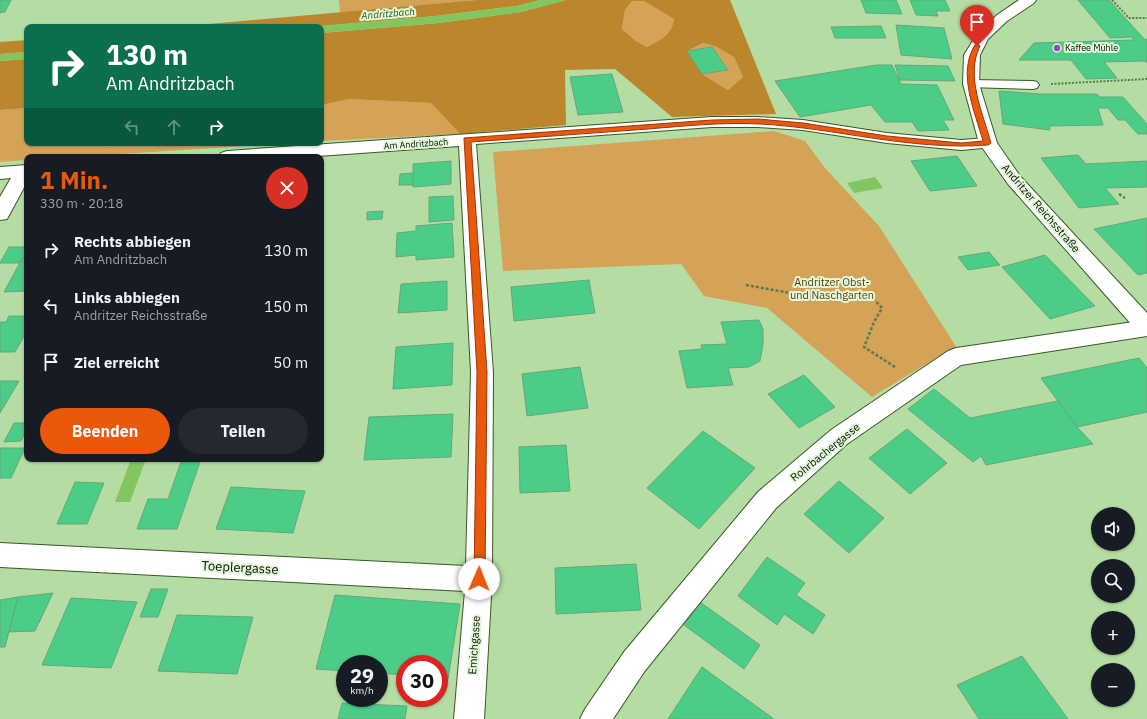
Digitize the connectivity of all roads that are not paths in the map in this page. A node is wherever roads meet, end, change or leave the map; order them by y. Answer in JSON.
{"nodes":[{"id":1,"x":1029,"y":0,"type":"edge"},
{"id":2,"x":971,"y":84,"type":"junction"},
{"id":3,"x":1032,"y":85,"type":"road end"},
{"id":4,"x":467,"y":140,"type":"junction"},
{"id":5,"x":988,"y":143,"type":"junction"},
{"id":6,"x":269,"y":154,"type":"edge"},
{"id":7,"x":24,"y":171,"type":"edge"},
{"id":8,"x":0,"y":173,"type":"edge"},
{"id":9,"x":24,"y":173,"type":"edge"},
{"id":10,"x":0,"y":214,"type":"edge"},
{"id":11,"x":1147,"y":327,"type":"edge"},
{"id":12,"x":0,"y":555,"type":"edge"},
{"id":13,"x":479,"y":579,"type":"junction"},
{"id":14,"x":469,"y":719,"type":"edge"},
{"id":15,"x":595,"y":719,"type":"edge"}],
"edges":[{"from":1,"to":2,"type":"street","name":"Andritzer Reichsstraße"},
{"from":2,"to":3,"type":"lane"},
{"from":2,"to":5,"type":"street","name":"Andritzer Reichsstraße"},
{"from":4,"to":5,"type":"street","name":"Am Andritzbach"},
{"from":4,"to":6,"type":"street","name":"Am Andritzbach"},
{"from":4,"to":13,"type":"street","name":"Emichgasse"},
{"from":5,"to":11,"type":"street","name":"Andritzer Reichsstraße"},
{"from":7,"to":8,"type":"street"},
{"from":9,"to":10,"type":"street"},
{"from":11,"to":15,"type":"street","name":"Rohrbachergasse"},
{"from":12,"to":13,"type":"street","name":"Toeplergasse"},
{"from":13,"to":14,"type":"street","name":"Emichgasse"}]}
